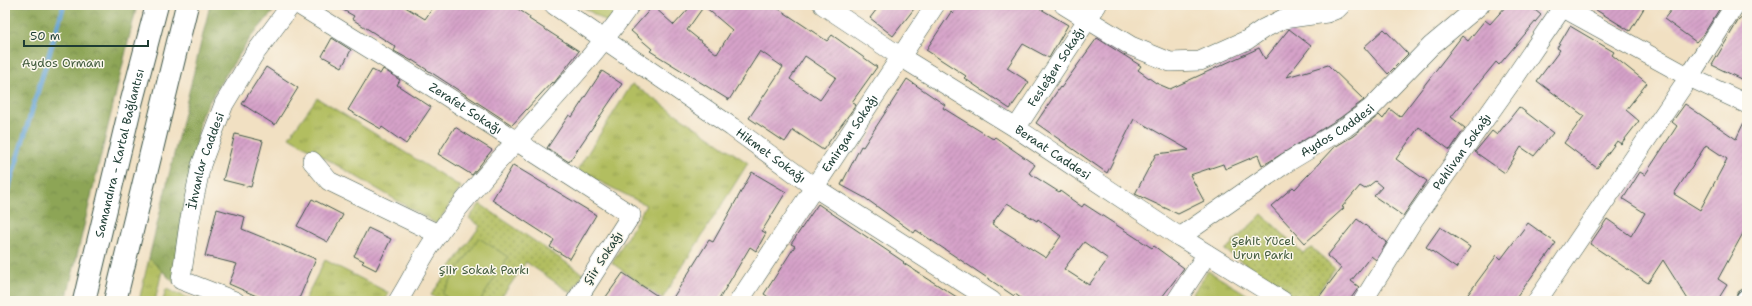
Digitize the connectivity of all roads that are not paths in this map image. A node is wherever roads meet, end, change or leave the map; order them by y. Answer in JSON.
{"nodes":[{"id":1,"x":157,"y":5,"type":"edge"},
{"id":2,"x":188,"y":5,"type":"edge"},
{"id":3,"x":291,"y":5,"type":"edge"},
{"id":4,"x":299,"y":5,"type":"edge"},
{"id":5,"x":554,"y":5,"type":"edge"},
{"id":6,"x":630,"y":5,"type":"edge"},
{"id":7,"x":823,"y":5,"type":"edge"},
{"id":8,"x":935,"y":5,"type":"edge"},
{"id":9,"x":1064,"y":5,"type":"edge"},
{"id":10,"x":1341,"y":5,"type":"edge"},
{"id":11,"x":1480,"y":5,"type":"edge"},
{"id":12,"x":1735,"y":5,"type":"edge"},
{"id":13,"x":1561,"y":6,"type":"edge"},
{"id":14,"x":1092,"y":13,"type":"edge"},
{"id":15,"x":605,"y":40,"type":"junction"},
{"id":16,"x":901,"y":57,"type":"junction"},
{"id":17,"x":1689,"y":77,"type":"junction"},
{"id":18,"x":1747,"y":104,"type":"edge"},
{"id":19,"x":1016,"y":128,"type":"junction"},
{"id":20,"x":515,"y":142,"type":"junction"},
{"id":21,"x":312,"y":161,"type":"dead end"},
{"id":22,"x":814,"y":187,"type":"junction"},
{"id":23,"x":631,"y":215,"type":"joint"},
{"id":24,"x":438,"y":234,"type":"junction"},
{"id":25,"x":1180,"y":236,"type":"junction"},
{"id":26,"x":1207,"y":254,"type":"junction"},
{"id":27,"x":743,"y":300,"type":"edge"},
{"id":28,"x":84,"y":301,"type":"edge"},
{"id":29,"x":115,"y":301,"type":"edge"},
{"id":30,"x":235,"y":301,"type":"edge"},
{"id":31,"x":398,"y":301,"type":"edge"},
{"id":32,"x":576,"y":301,"type":"edge"},
{"id":33,"x":992,"y":301,"type":"edge"},
{"id":34,"x":1176,"y":301,"type":"edge"},
{"id":35,"x":1282,"y":301,"type":"edge"},
{"id":36,"x":1364,"y":301,"type":"edge"},
{"id":37,"x":1537,"y":301,"type":"edge"}],
"edges":[{"from":1,"to":28,"type":"highway","name":"Samandıra - Kartal Bağlantısı"},
{"from":2,"to":29,"type":"highway"},
{"from":3,"to":30,"type":"street","name":"İhvanlar Caddesi"},
{"from":4,"to":20,"type":"street","name":"Zerafet Sokağı"},
{"from":5,"to":15,"type":"street","name":"Hikmet Sokağı"},
{"from":6,"to":15,"type":"street"},
{"from":7,"to":16,"type":"street","name":"Beraat Caddesi"},
{"from":8,"to":16,"type":"street","name":"Emirgan Sokağı"},
{"from":9,"to":14,"type":"street"},
{"from":10,"to":14,"type":"street"},
{"from":11,"to":25,"type":"street","name":"Aydos Caddesi"},
{"from":12,"to":17,"type":"street"},
{"from":13,"to":17,"type":"street"},
{"from":13,"to":36,"type":"street","name":"Pehlivan Sokağı"},
{"from":14,"to":19,"type":"street","name":"Fesleğen Sokağı"},
{"from":15,"to":20,"type":"street"},
{"from":15,"to":22,"type":"street","name":"Hikmet Sokağı"},
{"from":16,"to":19,"type":"street","name":"Beraat Caddesi"},
{"from":16,"to":22,"type":"street","name":"Emirgan Sokağı"},
{"from":17,"to":18,"type":"street"},
{"from":17,"to":37,"type":"street"},
{"from":19,"to":25,"type":"street","name":"Beraat Caddesi"},
{"from":20,"to":23,"type":"street","name":"Zerafet Sokağı"},
{"from":20,"to":24,"type":"street"},
{"from":21,"to":24,"type":"street"},
{"from":22,"to":27,"type":"street","name":"Emirgan Sokağı"},
{"from":22,"to":33,"type":"street","name":"Hikmet Sokağı"},
{"from":23,"to":32,"type":"street","name":"Şiir Sokağı"},
{"from":24,"to":31,"type":"street"},
{"from":25,"to":26,"type":"street","name":"Beraat Caddesi"},
{"from":26,"to":34,"type":"street"},
{"from":26,"to":35,"type":"street","name":"Beraat Caddesi"}]}
